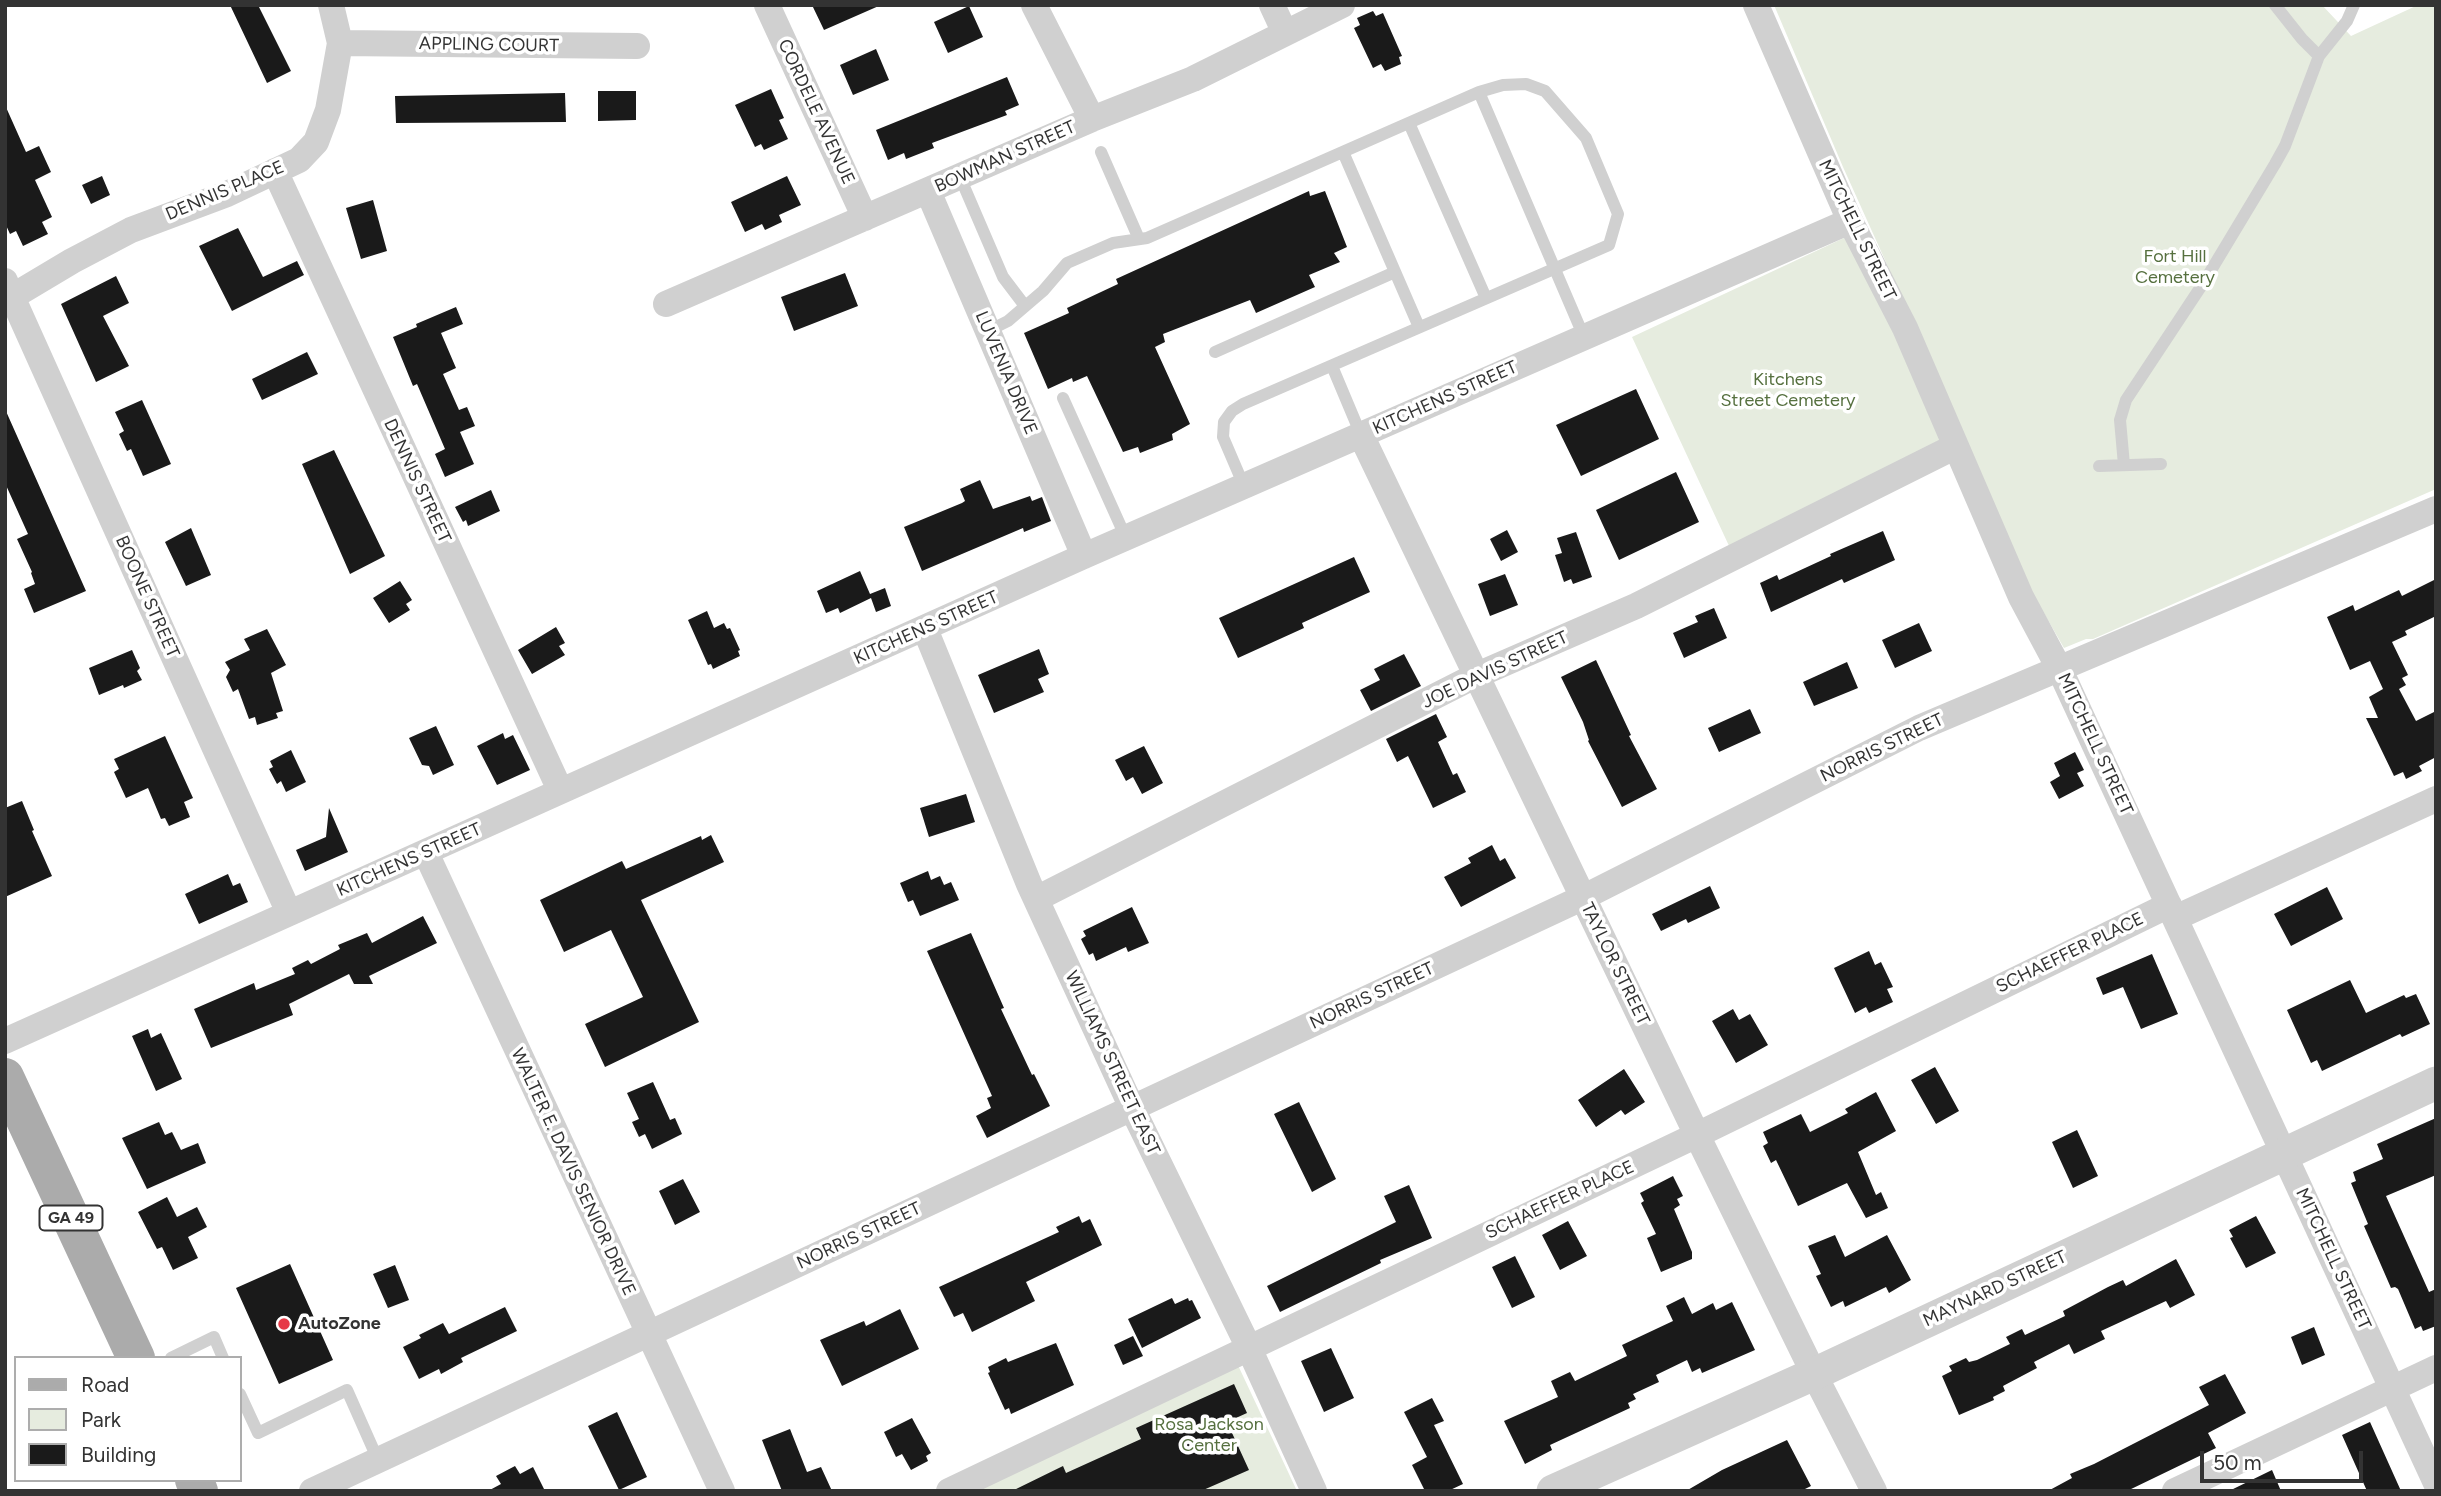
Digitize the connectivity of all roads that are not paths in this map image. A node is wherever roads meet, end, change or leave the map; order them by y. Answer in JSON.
{"nodes":[{"id":1,"x":331,"y":5,"type":"edge"},
{"id":2,"x":767,"y":5,"type":"edge"},
{"id":3,"x":1034,"y":5,"type":"edge"},
{"id":4,"x":1272,"y":5,"type":"edge"},
{"id":5,"x":1342,"y":5,"type":"edge"},
{"id":6,"x":1756,"y":5,"type":"edge"},
{"id":7,"x":2276,"y":5,"type":"edge"},
{"id":8,"x":2354,"y":5,"type":"edge"},
{"id":9,"x":1285,"y":33,"type":"junction"},
{"id":10,"x":340,"y":43,"type":"junction"},
{"id":11,"x":637,"y":46,"type":"dead end"},
{"id":12,"x":2319,"y":56,"type":"junction"},
{"id":13,"x":1479,"y":92,"type":"junction"},
{"id":14,"x":1092,"y":119,"type":"junction"},
{"id":15,"x":1409,"y":123,"type":"junction"},
{"id":16,"x":1101,"y":152,"type":"dead end"},
{"id":17,"x":1343,"y":152,"type":"junction"},
{"id":18,"x":275,"y":172,"type":"junction"},
{"id":19,"x":960,"y":177,"type":"junction"},
{"id":20,"x":928,"y":191,"type":"junction"},
{"id":21,"x":865,"y":218,"type":"junction"},
{"id":22,"x":1850,"y":220,"type":"junction"},
{"id":23,"x":1139,"y":239,"type":"junction"},
{"id":24,"x":1555,"y":268,"type":"junction"},
{"id":25,"x":1395,"y":272,"type":"junction"},
{"id":26,"x":8,"y":294,"type":"edge"},
{"id":27,"x":1486,"y":298,"type":"junction"},
{"id":28,"x":666,"y":303,"type":"dead end"},
{"id":29,"x":1025,"y":306,"type":"junction"},
{"id":30,"x":1419,"y":327,"type":"junction"},
{"id":31,"x":988,"y":331,"type":"junction"},
{"id":32,"x":1584,"y":337,"type":"junction"},
{"id":33,"x":1215,"y":352,"type":"dead end"},
{"id":34,"x":1332,"y":366,"type":"junction"},
{"id":35,"x":1063,"y":398,"type":"dead end"},
{"id":36,"x":1361,"y":435,"type":"junction"},
{"id":37,"x":1956,"y":446,"type":"junction"},
{"id":38,"x":2161,"y":464,"type":"dead end"},
{"id":39,"x":2124,"y":465,"type":"junction"},
{"id":40,"x":2099,"y":466,"type":"dead end"},
{"id":41,"x":1244,"y":486,"type":"junction"},
{"id":42,"x":2436,"y":509,"type":"edge"},
{"id":43,"x":1126,"y":538,"type":"junction"},
{"id":44,"x":1084,"y":556,"type":"junction"},
{"id":45,"x":925,"y":629,"type":"junction"},
{"id":46,"x":2060,"y":670,"type":"junction"},
{"id":47,"x":1475,"y":676,"type":"junction"},
{"id":48,"x":560,"y":790,"type":"junction"},
{"id":49,"x":2436,"y":799,"type":"edge"},
{"id":50,"x":426,"y":853,"type":"junction"},
{"id":51,"x":1582,"y":898,"type":"junction"},
{"id":52,"x":1035,"y":899,"type":"junction"},
{"id":53,"x":2172,"y":911,"type":"junction"},
{"id":54,"x":289,"y":913,"type":"junction"},
{"id":55,"x":5,"y":1041,"type":"edge"},
{"id":56,"x":5,"y":1077,"type":"edge"},
{"id":57,"x":2436,"y":1083,"type":"edge"},
{"id":58,"x":1132,"y":1108,"type":"junction"},
{"id":59,"x":1697,"y":1135,"type":"junction"},
{"id":60,"x":2284,"y":1153,"type":"junction"},
{"id":61,"x":648,"y":1335,"type":"junction"},
{"id":62,"x":1248,"y":1346,"type":"junction"},
{"id":63,"x":135,"y":1356,"type":"edge"},
{"id":64,"x":175,"y":1356,"type":"edge"},
{"id":65,"x":222,"y":1356,"type":"edge"},
{"id":66,"x":2436,"y":1368,"type":"edge"},
{"id":67,"x":1814,"y":1374,"type":"junction"},
{"id":68,"x":2392,"y":1388,"type":"junction"},
{"id":69,"x":242,"y":1398,"type":"edge"},
{"id":70,"x":378,"y":1460,"type":"junction"},
{"id":71,"x":2436,"y":1483,"type":"edge"},
{"id":72,"x":313,"y":1490,"type":"edge"},
{"id":73,"x":722,"y":1491,"type":"edge"},
{"id":74,"x":949,"y":1491,"type":"edge"},
{"id":75,"x":1314,"y":1491,"type":"edge"},
{"id":76,"x":1553,"y":1491,"type":"edge"},
{"id":77,"x":1874,"y":1491,"type":"edge"},
{"id":78,"x":2175,"y":1491,"type":"edge"}],
"edges":[{"from":1,"to":10,"type":"street","name":"DENNIS PLACE"},
{"from":2,"to":21,"type":"street","name":"CORDELE AVENUE"},
{"from":3,"to":14,"type":"street"},
{"from":4,"to":9,"type":"street"},
{"from":5,"to":9,"type":"street","name":"BOWMAN STREET"},
{"from":6,"to":22,"type":"street","name":"MITCHELL STREET"},
{"from":7,"to":12,"type":"lane"},
{"from":8,"to":12,"type":"lane"},
{"from":9,"to":14,"type":"street","name":"BOWMAN STREET"},
{"from":10,"to":11,"type":"street","name":"APPLING COURT"},
{"from":10,"to":18,"type":"street","name":"DENNIS PLACE"},
{"from":12,"to":39,"type":"lane"},
{"from":13,"to":15,"type":"lane"},
{"from":13,"to":24,"type":"lane"},
{"from":13,"to":24,"type":"lane"},
{"from":14,"to":19,"type":"street","name":"BOWMAN STREET"},
{"from":15,"to":17,"type":"lane"},
{"from":15,"to":27,"type":"lane"},
{"from":16,"to":23,"type":"lane"},
{"from":17,"to":23,"type":"lane"},
{"from":17,"to":25,"type":"lane"},
{"from":18,"to":26,"type":"street","name":"DENNIS PLACE"},
{"from":18,"to":48,"type":"street","name":"DENNIS STREET"},
{"from":19,"to":20,"type":"street","name":"BOWMAN STREET"},
{"from":19,"to":29,"type":"lane"},
{"from":20,"to":21,"type":"street","name":"BOWMAN STREET"},
{"from":20,"to":31,"type":"street","name":"LUVENIA DRIVE"},
{"from":21,"to":28,"type":"street","name":"BOWMAN STREET"},
{"from":22,"to":32,"type":"street","name":"KITCHENS STREET"},
{"from":22,"to":37,"type":"street","name":"MITCHELL STREET"},
{"from":23,"to":29,"type":"lane"},
{"from":24,"to":27,"type":"lane"},
{"from":24,"to":32,"type":"lane"},
{"from":25,"to":30,"type":"lane"},
{"from":25,"to":33,"type":"lane"},
{"from":26,"to":54,"type":"street","name":"BOONE STREET"},
{"from":27,"to":30,"type":"lane"},
{"from":29,"to":31,"type":"lane"},
{"from":30,"to":34,"type":"lane"},
{"from":31,"to":44,"type":"street","name":"LUVENIA DRIVE"},
{"from":32,"to":36,"type":"street","name":"KITCHENS STREET"},
{"from":34,"to":36,"type":"lane"},
{"from":34,"to":41,"type":"lane"},
{"from":35,"to":43,"type":"lane"},
{"from":36,"to":41,"type":"street","name":"KITCHENS STREET"},
{"from":36,"to":47,"type":"street","name":"TAYLOR STREET"},
{"from":37,"to":46,"type":"street","name":"MITCHELL STREET"},
{"from":37,"to":47,"type":"street","name":"JOE DAVIS STREET"},
{"from":38,"to":39,"type":"lane"},
{"from":39,"to":40,"type":"lane"},
{"from":41,"to":43,"type":"street","name":"KITCHENS STREET"},
{"from":42,"to":46,"type":"street","name":"NORRIS STREET"},
{"from":43,"to":44,"type":"street","name":"KITCHENS STREET"},
{"from":44,"to":45,"type":"street","name":"KITCHENS STREET"},
{"from":45,"to":48,"type":"street","name":"KITCHENS STREET"},
{"from":45,"to":52,"type":"street","name":"WILLIAMS STREET EAST"},
{"from":46,"to":51,"type":"street","name":"NORRIS STREET"},
{"from":46,"to":53,"type":"street","name":"MITCHELL STREET"},
{"from":47,"to":51,"type":"street","name":"TAYLOR STREET"},
{"from":47,"to":52,"type":"street","name":"JOE DAVIS STREET"},
{"from":48,"to":50,"type":"street","name":"KITCHENS STREET"},
{"from":49,"to":53,"type":"street","name":"SCHAEFFER PLACE"},
{"from":50,"to":54,"type":"street","name":"KITCHENS STREET"},
{"from":50,"to":61,"type":"street","name":"WALTER E. DAVIS SENIOR DRIVE"},
{"from":51,"to":58,"type":"street","name":"NORRIS STREET"},
{"from":51,"to":59,"type":"street","name":"TAYLOR STREET"},
{"from":52,"to":58,"type":"street","name":"WILLIAMS STREET EAST"},
{"from":53,"to":59,"type":"street","name":"SCHAEFFER PLACE"},
{"from":53,"to":60,"type":"street","name":"MITCHELL STREET"},
{"from":54,"to":55,"type":"street","name":"KITCHENS STREET"},
{"from":56,"to":63,"type":"main road","number":"GA 49"},
{"from":57,"to":60,"type":"street","name":"MAYNARD STREET"},
{"from":58,"to":61,"type":"street","name":"NORRIS STREET"},
{"from":58,"to":62,"type":"street","name":"WILLIAMS STREET EAST"},
{"from":59,"to":62,"type":"street","name":"SCHAEFFER PLACE"},
{"from":59,"to":67,"type":"street","name":"TAYLOR STREET"},
{"from":60,"to":67,"type":"street","name":"MAYNARD STREET"},
{"from":60,"to":68,"type":"street","name":"MITCHELL STREET"},
{"from":61,"to":70,"type":"street","name":"NORRIS STREET"},
{"from":61,"to":73,"type":"street","name":"WALTER E. DAVIS SENIOR DRIVE"},
{"from":62,"to":74,"type":"street","name":"SCHAEFFER PLACE"},
{"from":62,"to":75,"type":"street","name":"WILLIAMS STREET EAST"},
{"from":64,"to":65,"type":"lane"},
{"from":66,"to":68,"type":"street"},
{"from":67,"to":76,"type":"street","name":"MAYNARD STREET"},
{"from":67,"to":77,"type":"street","name":"TAYLOR STREET"},
{"from":68,"to":71,"type":"street","name":"MITCHELL STREET"},
{"from":68,"to":78,"type":"street"},
{"from":69,"to":70,"type":"lane"},
{"from":70,"to":72,"type":"street","name":"NORRIS STREET"}]}
